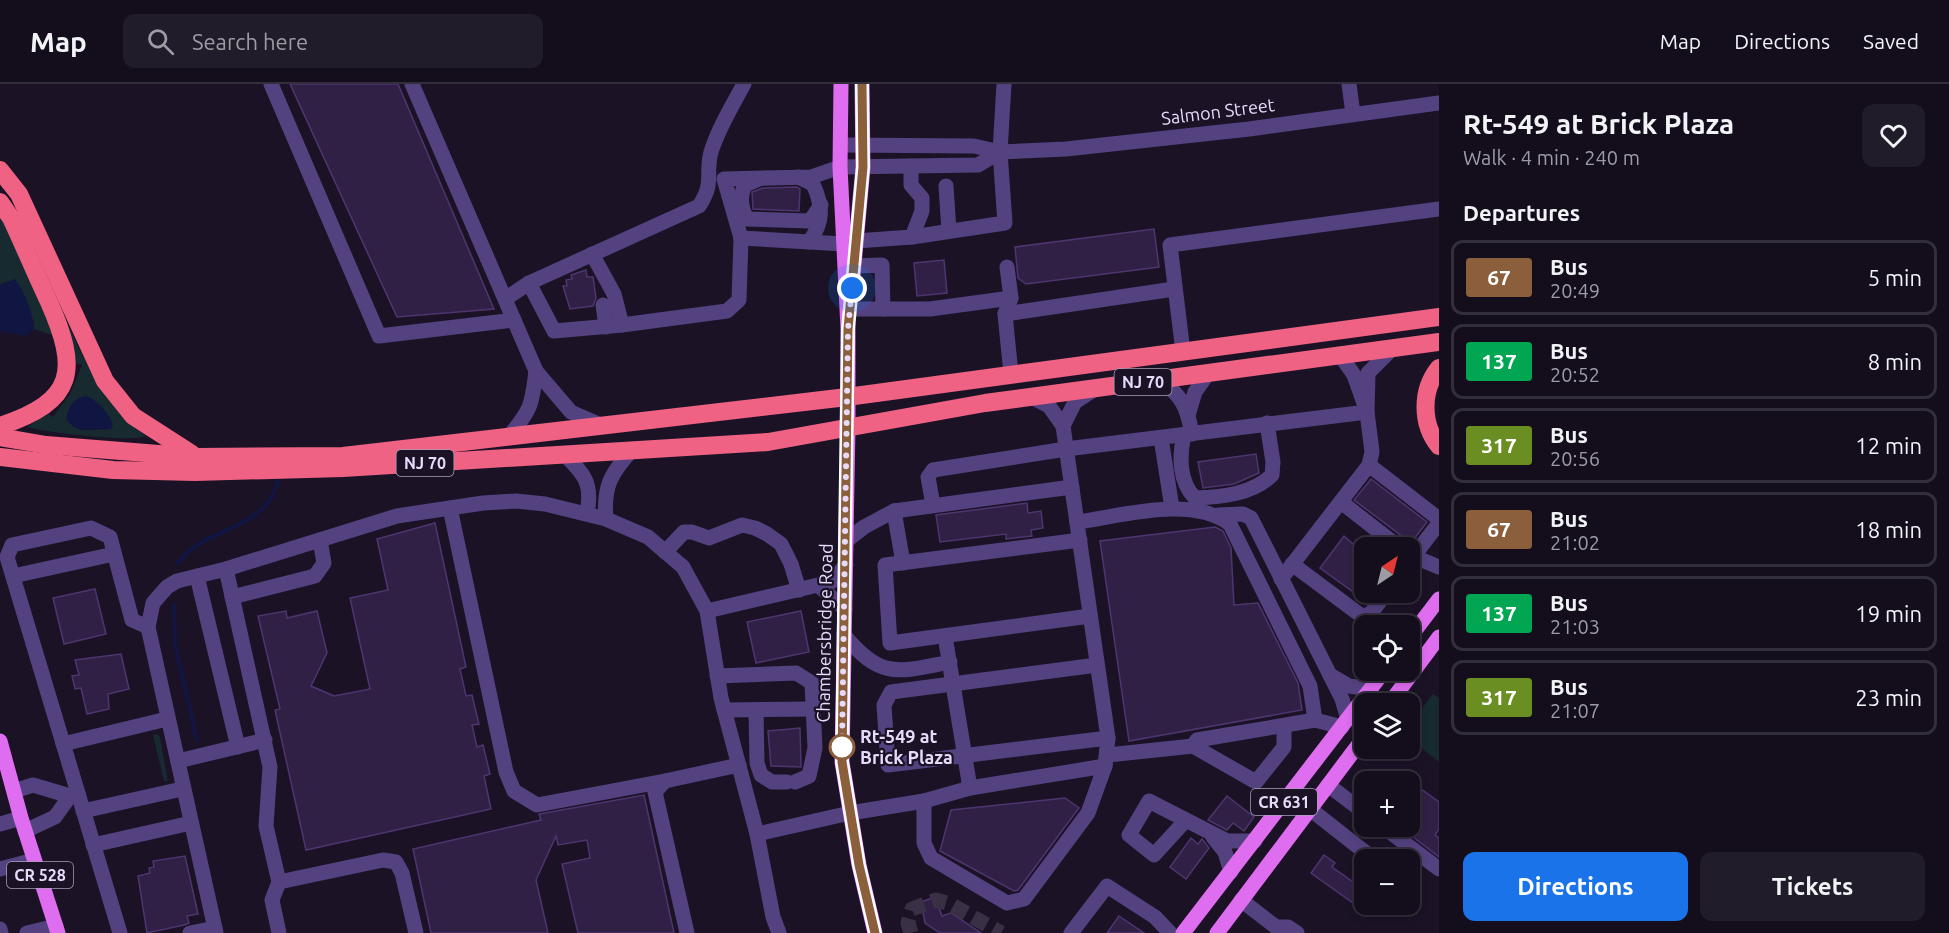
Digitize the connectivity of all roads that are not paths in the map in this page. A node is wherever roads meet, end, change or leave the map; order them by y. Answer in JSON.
{"nodes":[{"id":1,"x":271,"y":84,"type":"edge"},
{"id":2,"x":412,"y":84,"type":"edge"},
{"id":3,"x":744,"y":84,"type":"edge"},
{"id":4,"x":841,"y":84,"type":"edge"},
{"id":5,"x":862,"y":84,"type":"edge"},
{"id":6,"x":1004,"y":84,"type":"edge"},
{"id":7,"x":1349,"y":84,"type":"edge"},
{"id":8,"x":1439,"y":103,"type":"edge"},
{"id":9,"x":1353,"y":114,"type":"junction"},
{"id":10,"x":863,"y":144,"type":"junction"},
{"id":11,"x":840,"y":145,"type":"junction"},
{"id":12,"x":1000,"y":152,"type":"junction"},
{"id":13,"x":911,"y":166,"type":"junction"},
{"id":14,"x":840,"y":167,"type":"junction"},
{"id":15,"x":863,"y":167,"type":"junction"},
{"id":16,"x":0,"y":170,"type":"edge"},
{"id":17,"x":798,"y":177,"type":"junction"},
{"id":18,"x":764,"y":178,"type":"junction"},
{"id":19,"x":717,"y":179,"type":"junction"},
{"id":20,"x":946,"y":186,"type":"dead end"},
{"id":21,"x":0,"y":201,"type":"edge"},
{"id":22,"x":821,"y":205,"type":"junction"},
{"id":23,"x":1439,"y":209,"type":"edge"},
{"id":24,"x":949,"y":231,"type":"junction"},
{"id":25,"x":912,"y":237,"type":"junction"},
{"id":26,"x":741,"y":238,"type":"junction"},
{"id":27,"x":809,"y":242,"type":"junction"},
{"id":28,"x":850,"y":243,"type":"junction"},
{"id":29,"x":592,"y":254,"type":"junction"},
{"id":30,"x":854,"y":266,"type":"junction"},
{"id":31,"x":1007,"y":267,"type":"dead end"},
{"id":32,"x":604,"y":277,"type":"junction"},
{"id":33,"x":529,"y":283,"type":"junction"},
{"id":34,"x":1174,"y":289,"type":"junction"},
{"id":35,"x":1011,"y":298,"type":"junction"},
{"id":36,"x":505,"y":299,"type":"junction"},
{"id":37,"x":849,"y":309,"type":"junction"},
{"id":38,"x":883,"y":309,"type":"junction"},
{"id":39,"x":1005,"y":314,"type":"junction"},
{"id":40,"x":1439,"y":317,"type":"edge"},
{"id":41,"x":514,"y":320,"type":"junction"},
{"id":42,"x":622,"y":325,"type":"junction"},
{"id":43,"x":606,"y":327,"type":"junction"},
{"id":44,"x":848,"y":329,"type":"junction"},
{"id":45,"x":1439,"y":342,"type":"edge"},
{"id":46,"x":1394,"y":347,"type":"junction"},
{"id":47,"x":1183,"y":352,"type":"junction"},
{"id":48,"x":1340,"y":354,"type":"junction"},
{"id":49,"x":1439,"y":368,"type":"edge"},
{"id":50,"x":536,"y":371,"type":"junction"},
{"id":51,"x":1209,"y":372,"type":"junction"},
{"id":52,"x":1011,"y":374,"type":"junction"},
{"id":53,"x":1160,"y":379,"type":"junction"},
{"id":54,"x":1097,"y":388,"type":"junction"},
{"id":55,"x":1032,"y":397,"type":"junction"},
{"id":56,"x":847,"y":398,"type":"junction"},
{"id":57,"x":1367,"y":412,"type":"junction"},
{"id":58,"x":1188,"y":415,"type":"junction"},
{"id":59,"x":1267,"y":423,"type":"junction"},
{"id":60,"x":0,"y":426,"type":"edge"},
{"id":61,"x":603,"y":426,"type":"junction"},
{"id":62,"x":848,"y":426,"type":"junction"},
{"id":63,"x":1063,"y":426,"type":"junction"},
{"id":64,"x":1188,"y":434,"type":"junction"},
{"id":65,"x":509,"y":436,"type":"junction"},
{"id":66,"x":0,"y":437,"type":"edge"},
{"id":67,"x":1161,"y":438,"type":"junction"},
{"id":68,"x":1439,"y":446,"type":"edge"},
{"id":69,"x":633,"y":449,"type":"junction"},
{"id":70,"x":1066,"y":449,"type":"junction"},
{"id":71,"x":564,"y":454,"type":"junction"},
{"id":72,"x":0,"y":457,"type":"edge"},
{"id":73,"x":196,"y":457,"type":"junction"},
{"id":74,"x":1369,"y":465,"type":"junction"},
{"id":75,"x":1072,"y":487,"type":"junction"},
{"id":76,"x":1341,"y":502,"type":"junction"},
{"id":77,"x":933,"y":506,"type":"junction"},
{"id":78,"x":450,"y":508,"type":"junction"},
{"id":79,"x":1172,"y":508,"type":"junction"},
{"id":80,"x":894,"y":511,"type":"junction"},
{"id":81,"x":587,"y":513,"type":"junction"},
{"id":82,"x":1218,"y":515,"type":"junction"},
{"id":83,"x":606,"y":519,"type":"junction"},
{"id":84,"x":1439,"y":521,"type":"edge"},
{"id":85,"x":1077,"y":522,"type":"junction"},
{"id":86,"x":1386,"y":537,"type":"edge"},
{"id":87,"x":320,"y":540,"type":"junction"},
{"id":88,"x":1080,"y":540,"type":"junction"},
{"id":89,"x":846,"y":541,"type":"junction"},
{"id":90,"x":1420,"y":546,"type":"edge"},
{"id":91,"x":665,"y":552,"type":"junction"},
{"id":92,"x":114,"y":554,"type":"junction"},
{"id":93,"x":1420,"y":561,"type":"edge"},
{"id":94,"x":903,"y":563,"type":"junction"},
{"id":95,"x":1293,"y":564,"type":"junction"},
{"id":96,"x":846,"y":565,"type":"junction"},
{"id":97,"x":1439,"y":567,"type":"edge"},
{"id":98,"x":226,"y":569,"type":"junction"},
{"id":99,"x":13,"y":576,"type":"junction"},
{"id":100,"x":197,"y":576,"type":"junction"},
{"id":101,"x":1281,"y":579,"type":"junction"},
{"id":102,"x":819,"y":586,"type":"junction"},
{"id":103,"x":799,"y":590,"type":"junction"},
{"id":104,"x":232,"y":597,"type":"junction"},
{"id":105,"x":1439,"y":599,"type":"edge"},
{"id":106,"x":845,"y":609,"type":"junction"},
{"id":107,"x":707,"y":611,"type":"junction"},
{"id":108,"x":1359,"y":615,"type":"edge"},
{"id":109,"x":1090,"y":616,"type":"junction"},
{"id":110,"x":1420,"y":624,"type":"edge"},
{"id":111,"x":148,"y":627,"type":"junction"},
{"id":112,"x":844,"y":635,"type":"junction"},
{"id":113,"x":945,"y":636,"type":"junction"},
{"id":114,"x":1439,"y":637,"type":"edge"},
{"id":115,"x":950,"y":662,"type":"junction"},
{"id":116,"x":1097,"y":665,"type":"junction"},
{"id":117,"x":1330,"y":675,"type":"junction"},
{"id":118,"x":717,"y":676,"type":"junction"},
{"id":119,"x":1376,"y":681,"type":"edge"},
{"id":120,"x":953,"y":684,"type":"junction"},
{"id":121,"x":1371,"y":688,"type":"junction"},
{"id":122,"x":1397,"y":693,"type":"edge"},
{"id":123,"x":814,"y":709,"type":"junction"},
{"id":124,"x":724,"y":710,"type":"junction"},
{"id":125,"x":756,"y":710,"type":"junction"},
{"id":126,"x":167,"y":719,"type":"junction"},
{"id":127,"x":1315,"y":720,"type":"junction"},
{"id":128,"x":1345,"y":723,"type":"junction"},
{"id":129,"x":1284,"y":727,"type":"junction"},
{"id":130,"x":1108,"y":738,"type":"junction"},
{"id":131,"x":265,"y":740,"type":"junction"},
{"id":132,"x":0,"y":742,"type":"edge"},
{"id":133,"x":63,"y":744,"type":"junction"},
{"id":134,"x":1193,"y":746,"type":"junction"},
{"id":135,"x":238,"y":747,"type":"junction"},
{"id":136,"x":1354,"y":751,"type":"edge"},
{"id":137,"x":966,"y":756,"type":"junction"},
{"id":138,"x":1106,"y":760,"type":"junction"},
{"id":139,"x":178,"y":761,"type":"junction"},
{"id":140,"x":739,"y":765,"type":"junction"},
{"id":141,"x":665,"y":781,"type":"junction"},
{"id":142,"x":1328,"y":785,"type":"junction"},
{"id":143,"x":970,"y":788,"type":"junction"},
{"id":144,"x":182,"y":789,"type":"junction"},
{"id":145,"x":14,"y":791,"type":"junction"},
{"id":146,"x":74,"y":795,"type":"junction"},
{"id":147,"x":924,"y":801,"type":"junction"},
{"id":148,"x":1354,"y":805,"type":"edge"},
{"id":149,"x":1310,"y":809,"type":"junction"},
{"id":150,"x":83,"y":811,"type":"junction"},
{"id":151,"x":850,"y":813,"type":"junction"},
{"id":152,"x":1186,"y":820,"type":"junction"},
{"id":153,"x":191,"y":823,"type":"junction"},
{"id":154,"x":0,"y":824,"type":"edge"},
{"id":155,"x":23,"y":824,"type":"junction"},
{"id":156,"x":1209,"y":832,"type":"junction"},
{"id":157,"x":757,"y":834,"type":"junction"},
{"id":158,"x":1397,"y":837,"type":"edge"},
{"id":159,"x":1255,"y":841,"type":"junction"},
{"id":160,"x":93,"y":845,"type":"junction"},
{"id":161,"x":1361,"y":849,"type":"edge"},
{"id":162,"x":34,"y":860,"type":"junction"},
{"id":163,"x":0,"y":869,"type":"edge"},
{"id":164,"x":1439,"y":869,"type":"edge"},
{"id":165,"x":1231,"y":872,"type":"junction"},
{"id":166,"x":279,"y":882,"type":"junction"},
{"id":167,"x":1241,"y":900,"type":"junction"},
{"id":168,"x":57,"y":929,"type":"edge"},
{"id":169,"x":1278,"y":930,"type":"edge"},
{"id":170,"x":216,"y":931,"type":"edge"},
{"id":171,"x":27,"y":933,"type":"edge"},
{"id":172,"x":120,"y":933,"type":"edge"},
{"id":173,"x":190,"y":933,"type":"edge"},
{"id":174,"x":279,"y":933,"type":"edge"},
{"id":175,"x":416,"y":933,"type":"edge"},
{"id":176,"x":687,"y":933,"type":"edge"},
{"id":177,"x":779,"y":933,"type":"edge"},
{"id":178,"x":875,"y":933,"type":"edge"},
{"id":179,"x":1071,"y":933,"type":"edge"},
{"id":180,"x":1170,"y":933,"type":"edge"},
{"id":181,"x":1183,"y":933,"type":"edge"},
{"id":182,"x":1216,"y":933,"type":"edge"},
{"id":183,"x":1297,"y":933,"type":"edge"}],
"edges":[{"from":1,"to":41,"type":"street"},
{"from":2,"to":36,"type":"street"},
{"from":3,"to":19,"type":"street"},
{"from":4,"to":11,"type":"main road","name":"Chambersbridge Road"},
{"from":5,"to":10,"type":"main road","name":"Chambersbridge Road"},
{"from":6,"to":12,"type":"street"},
{"from":7,"to":9,"type":"street"},
{"from":8,"to":9,"type":"street","name":"Salmon Street"},
{"from":9,"to":12,"type":"street","name":"Salmon Street"},
{"from":10,"to":11,"type":"street","name":"Salmon Street"},
{"from":10,"to":12,"type":"street","name":"Salmon Street"},
{"from":10,"to":15,"type":"main road","name":"Chambersbridge Road"},
{"from":11,"to":14,"type":"main road","name":"Chambersbridge Road"},
{"from":12,"to":13,"type":"street","name":"Salmon Street"},
{"from":12,"to":24,"type":"street"},
{"from":13,"to":15,"type":"street","name":"Salmon Street"},
{"from":13,"to":25,"type":"street"},
{"from":14,"to":15,"type":"street","name":"Salmon Street"},
{"from":14,"to":17,"type":"street","name":"Salmon Street"},
{"from":14,"to":28,"type":"main road","name":"Chambersbridge Road"},
{"from":15,"to":28,"type":"main road","name":"Chambersbridge Road"},
{"from":16,"to":73,"type":"highway"},
{"from":17,"to":18,"type":"street","name":"Salmon Street"},
{"from":17,"to":22,"type":"street"},
{"from":18,"to":19,"type":"street","name":"Salmon Street"},
{"from":18,"to":22,"type":"street"},
{"from":19,"to":26,"type":"street"},
{"from":19,"to":29,"type":"street"},
{"from":20,"to":24,"type":"street"},
{"from":21,"to":60,"type":"highway"},
{"from":22,"to":27,"type":"street"},
{"from":23,"to":34,"type":"street"},
{"from":24,"to":25,"type":"street"},
{"from":25,"to":28,"type":"street"},
{"from":26,"to":27,"type":"street"},
{"from":26,"to":42,"type":"street"},
{"from":27,"to":28,"type":"street"},
{"from":28,"to":30,"type":"main road","name":"Chambersbridge Road"},
{"from":28,"to":44,"type":"main road","name":"Chambersbridge Road"},
{"from":29,"to":32,"type":"street"},
{"from":29,"to":33,"type":"street"},
{"from":30,"to":37,"type":"main road","name":"Chambersbridge Road"},
{"from":30,"to":38,"type":"street"},
{"from":31,"to":35,"type":"street"},
{"from":32,"to":42,"type":"street"},
{"from":32,"to":43,"type":"street"},
{"from":33,"to":36,"type":"street"},
{"from":33,"to":43,"type":"street"},
{"from":34,"to":39,"type":"street"},
{"from":34,"to":47,"type":"street"},
{"from":35,"to":38,"type":"street"},
{"from":35,"to":39,"type":"street"},
{"from":36,"to":41,"type":"street"},
{"from":37,"to":38,"type":"street"},
{"from":37,"to":44,"type":"main road","name":"Chambersbridge Road"},
{"from":39,"to":52,"type":"street"},
{"from":40,"to":47,"type":"highway","number":"NJ 70"},
{"from":41,"to":50,"type":"street"},
{"from":42,"to":43,"type":"street"},
{"from":44,"to":56,"type":"main road","name":"Chambersbridge Road"},
{"from":45,"to":46,"type":"highway","number":"NJ 70"},
{"from":46,"to":48,"type":"highway","number":"NJ 70"},
{"from":46,"to":57,"type":"street"},
{"from":47,"to":52,"type":"highway","number":"NJ 70"},
{"from":48,"to":51,"type":"highway","number":"NJ 70"},
{"from":48,"to":57,"type":"street"},
{"from":49,"to":68,"type":"highway"},
{"from":50,"to":61,"type":"street"},
{"from":50,"to":65,"type":"street"},
{"from":51,"to":53,"type":"highway","number":"NJ 70"},
{"from":51,"to":58,"type":"street"},
{"from":52,"to":56,"type":"highway","number":"NJ 70"},
{"from":53,"to":54,"type":"highway","number":"NJ 70"},
{"from":53,"to":58,"type":"street"},
{"from":54,"to":55,"type":"highway","number":"NJ 70"},
{"from":54,"to":63,"type":"street"},
{"from":55,"to":62,"type":"highway","number":"NJ 70"},
{"from":55,"to":63,"type":"street"},
{"from":56,"to":61,"type":"highway","number":"NJ 70"},
{"from":56,"to":62,"type":"main road","name":"Chambersbridge Road"},
{"from":57,"to":59,"type":"street"},
{"from":57,"to":74,"type":"street"},
{"from":58,"to":64,"type":"street"},
{"from":59,"to":64,"type":"street"},
{"from":59,"to":64,"type":"street"},
{"from":61,"to":65,"type":"highway","number":"NJ 70"},
{"from":62,"to":69,"type":"highway","number":"NJ 70"},
{"from":62,"to":89,"type":"main road","name":"Chambersbridge Road"},
{"from":63,"to":70,"type":"street"},
{"from":64,"to":67,"type":"street"},
{"from":65,"to":73,"type":"highway","number":"NJ 70"},
{"from":66,"to":73,"type":"highway","number":"NJ 70"},
{"from":67,"to":70,"type":"street"},
{"from":67,"to":79,"type":"street"},
{"from":69,"to":71,"type":"highway","number":"NJ 70"},
{"from":69,"to":83,"type":"street"},
{"from":70,"to":75,"type":"street"},
{"from":70,"to":77,"type":"street"},
{"from":71,"to":72,"type":"highway","number":"NJ 70"},
{"from":71,"to":81,"type":"street"},
{"from":74,"to":76,"type":"street"},
{"from":74,"to":84,"type":"street"},
{"from":75,"to":77,"type":"street"},
{"from":75,"to":85,"type":"street"},
{"from":76,"to":86,"type":"street"},
{"from":76,"to":95,"type":"street"},
{"from":77,"to":80,"type":"street"},
{"from":78,"to":81,"type":"street"},
{"from":78,"to":87,"type":"street"},
{"from":78,"to":141,"type":"street"},
{"from":79,"to":82,"type":"street"},
{"from":79,"to":85,"type":"street"},
{"from":80,"to":89,"type":"street"},
{"from":80,"to":94,"type":"street"},
{"from":81,"to":83,"type":"street"},
{"from":82,"to":101,"type":"street"},
{"from":82,"to":127,"type":"street"},
{"from":83,"to":91,"type":"street"},
{"from":84,"to":90,"type":"street"},
{"from":85,"to":88,"type":"street"},
{"from":87,"to":98,"type":"street"},
{"from":87,"to":104,"type":"street"},
{"from":88,"to":94,"type":"street"},
{"from":88,"to":109,"type":"street"},
{"from":89,"to":96,"type":"main road","name":"Chambersbridge Road"},
{"from":91,"to":103,"type":"street"},
{"from":91,"to":107,"type":"street"},
{"from":92,"to":99,"type":"street"},
{"from":92,"to":99,"type":"street"},
{"from":92,"to":111,"type":"street"},
{"from":93,"to":97,"type":"street"},
{"from":94,"to":113,"type":"street"},
{"from":95,"to":101,"type":"street"},
{"from":95,"to":108,"type":"street"},
{"from":96,"to":102,"type":"street"},
{"from":96,"to":106,"type":"main road","name":"Chambersbridge Road"},
{"from":98,"to":100,"type":"street"},
{"from":98,"to":104,"type":"street"},
{"from":99,"to":133,"type":"street"},
{"from":100,"to":111,"type":"street"},
{"from":100,"to":135,"type":"street"},
{"from":101,"to":117,"type":"street"},
{"from":102,"to":103,"type":"street"},
{"from":102,"to":106,"type":"street"},
{"from":103,"to":107,"type":"street"},
{"from":104,"to":131,"type":"street"},
{"from":105,"to":110,"type":"main road"},
{"from":106,"to":112,"type":"main road","name":"Chambersbridge Road"},
{"from":107,"to":118,"type":"street"},
{"from":109,"to":113,"type":"street"},
{"from":109,"to":116,"type":"street"},
{"from":111,"to":126,"type":"street"},
{"from":112,"to":115,"type":"street"},
{"from":112,"to":151,"type":"main road","name":"Chambersbridge Road"},
{"from":113,"to":115,"type":"street"},
{"from":114,"to":122,"type":"main road"},
{"from":115,"to":120,"type":"street"},
{"from":116,"to":120,"type":"street"},
{"from":116,"to":130,"type":"street"},
{"from":117,"to":121,"type":"street"},
{"from":117,"to":128,"type":"street"},
{"from":118,"to":123,"type":"street"},
{"from":118,"to":124,"type":"street"},
{"from":119,"to":121,"type":"main road","number":"CR 631"},
{"from":120,"to":137,"type":"street"},
{"from":120,"to":137,"type":"street"},
{"from":121,"to":128,"type":"main road","number":"CR 631"},
{"from":123,"to":125,"type":"street"},
{"from":123,"to":125,"type":"street"},
{"from":124,"to":125,"type":"street"},
{"from":124,"to":140,"type":"street"},
{"from":126,"to":133,"type":"street"},
{"from":126,"to":139,"type":"street"},
{"from":127,"to":128,"type":"street"},
{"from":127,"to":129,"type":"street"},
{"from":128,"to":159,"type":"main road","number":"CR 631"},
{"from":129,"to":134,"type":"street"},
{"from":129,"to":134,"type":"street"},
{"from":130,"to":137,"type":"street"},
{"from":130,"to":138,"type":"street"},
{"from":131,"to":135,"type":"street"},
{"from":131,"to":166,"type":"street"},
{"from":132,"to":145,"type":"main road","number":"CR 528"},
{"from":133,"to":146,"type":"street"},
{"from":134,"to":138,"type":"street"},
{"from":135,"to":139,"type":"street"},
{"from":136,"to":142,"type":"main road","number":"CR 631"},
{"from":137,"to":143,"type":"street"},
{"from":138,"to":143,"type":"street"},
{"from":138,"to":147,"type":"street"},
{"from":139,"to":144,"type":"street"},
{"from":140,"to":141,"type":"street"},
{"from":140,"to":157,"type":"street"},
{"from":141,"to":176,"type":"street"},
{"from":142,"to":148,"type":"street"},
{"from":142,"to":149,"type":"main road","number":"CR 631"},
{"from":143,"to":147,"type":"street"},
{"from":144,"to":150,"type":"street"},
{"from":144,"to":153,"type":"street"},
{"from":145,"to":146,"type":"street"},
{"from":145,"to":155,"type":"main road","number":"CR 528"},
{"from":146,"to":150,"type":"street"},
{"from":146,"to":155,"type":"street"},
{"from":147,"to":151,"type":"street"},
{"from":149,"to":161,"type":"street"},
{"from":149,"to":167,"type":"main road","number":"CR 631"},
{"from":150,"to":160,"type":"street"},
{"from":151,"to":157,"type":"street"},
{"from":151,"to":178,"type":"main road","name":"Chambersbridge Road"},
{"from":152,"to":152,"type":"street"},
{"from":152,"to":156,"type":"street"},
{"from":153,"to":160,"type":"street"},
{"from":153,"to":170,"type":"street"},
{"from":154,"to":155,"type":"street"},
{"from":155,"to":162,"type":"main road","number":"CR 528"},
{"from":156,"to":159,"type":"street"},
{"from":156,"to":165,"type":"street"},
{"from":157,"to":177,"type":"street"},
{"from":158,"to":164,"type":"street"},
{"from":159,"to":165,"type":"main road","number":"CR 631"},
{"from":160,"to":172,"type":"street"},
{"from":162,"to":163,"type":"street"},
{"from":162,"to":168,"type":"main road","number":"CR 528"},
{"from":165,"to":181,"type":"main road","number":"CR 631"},
{"from":166,"to":174,"type":"street"},
{"from":166,"to":175,"type":"street"},
{"from":167,"to":169,"type":"street"},
{"from":167,"to":182,"type":"main road","number":"CR 631"},
{"from":168,"to":171,"type":"street"},
{"from":169,"to":183,"type":"street"},
{"from":170,"to":173,"type":"street"},
{"from":179,"to":180,"type":"street"}]}
